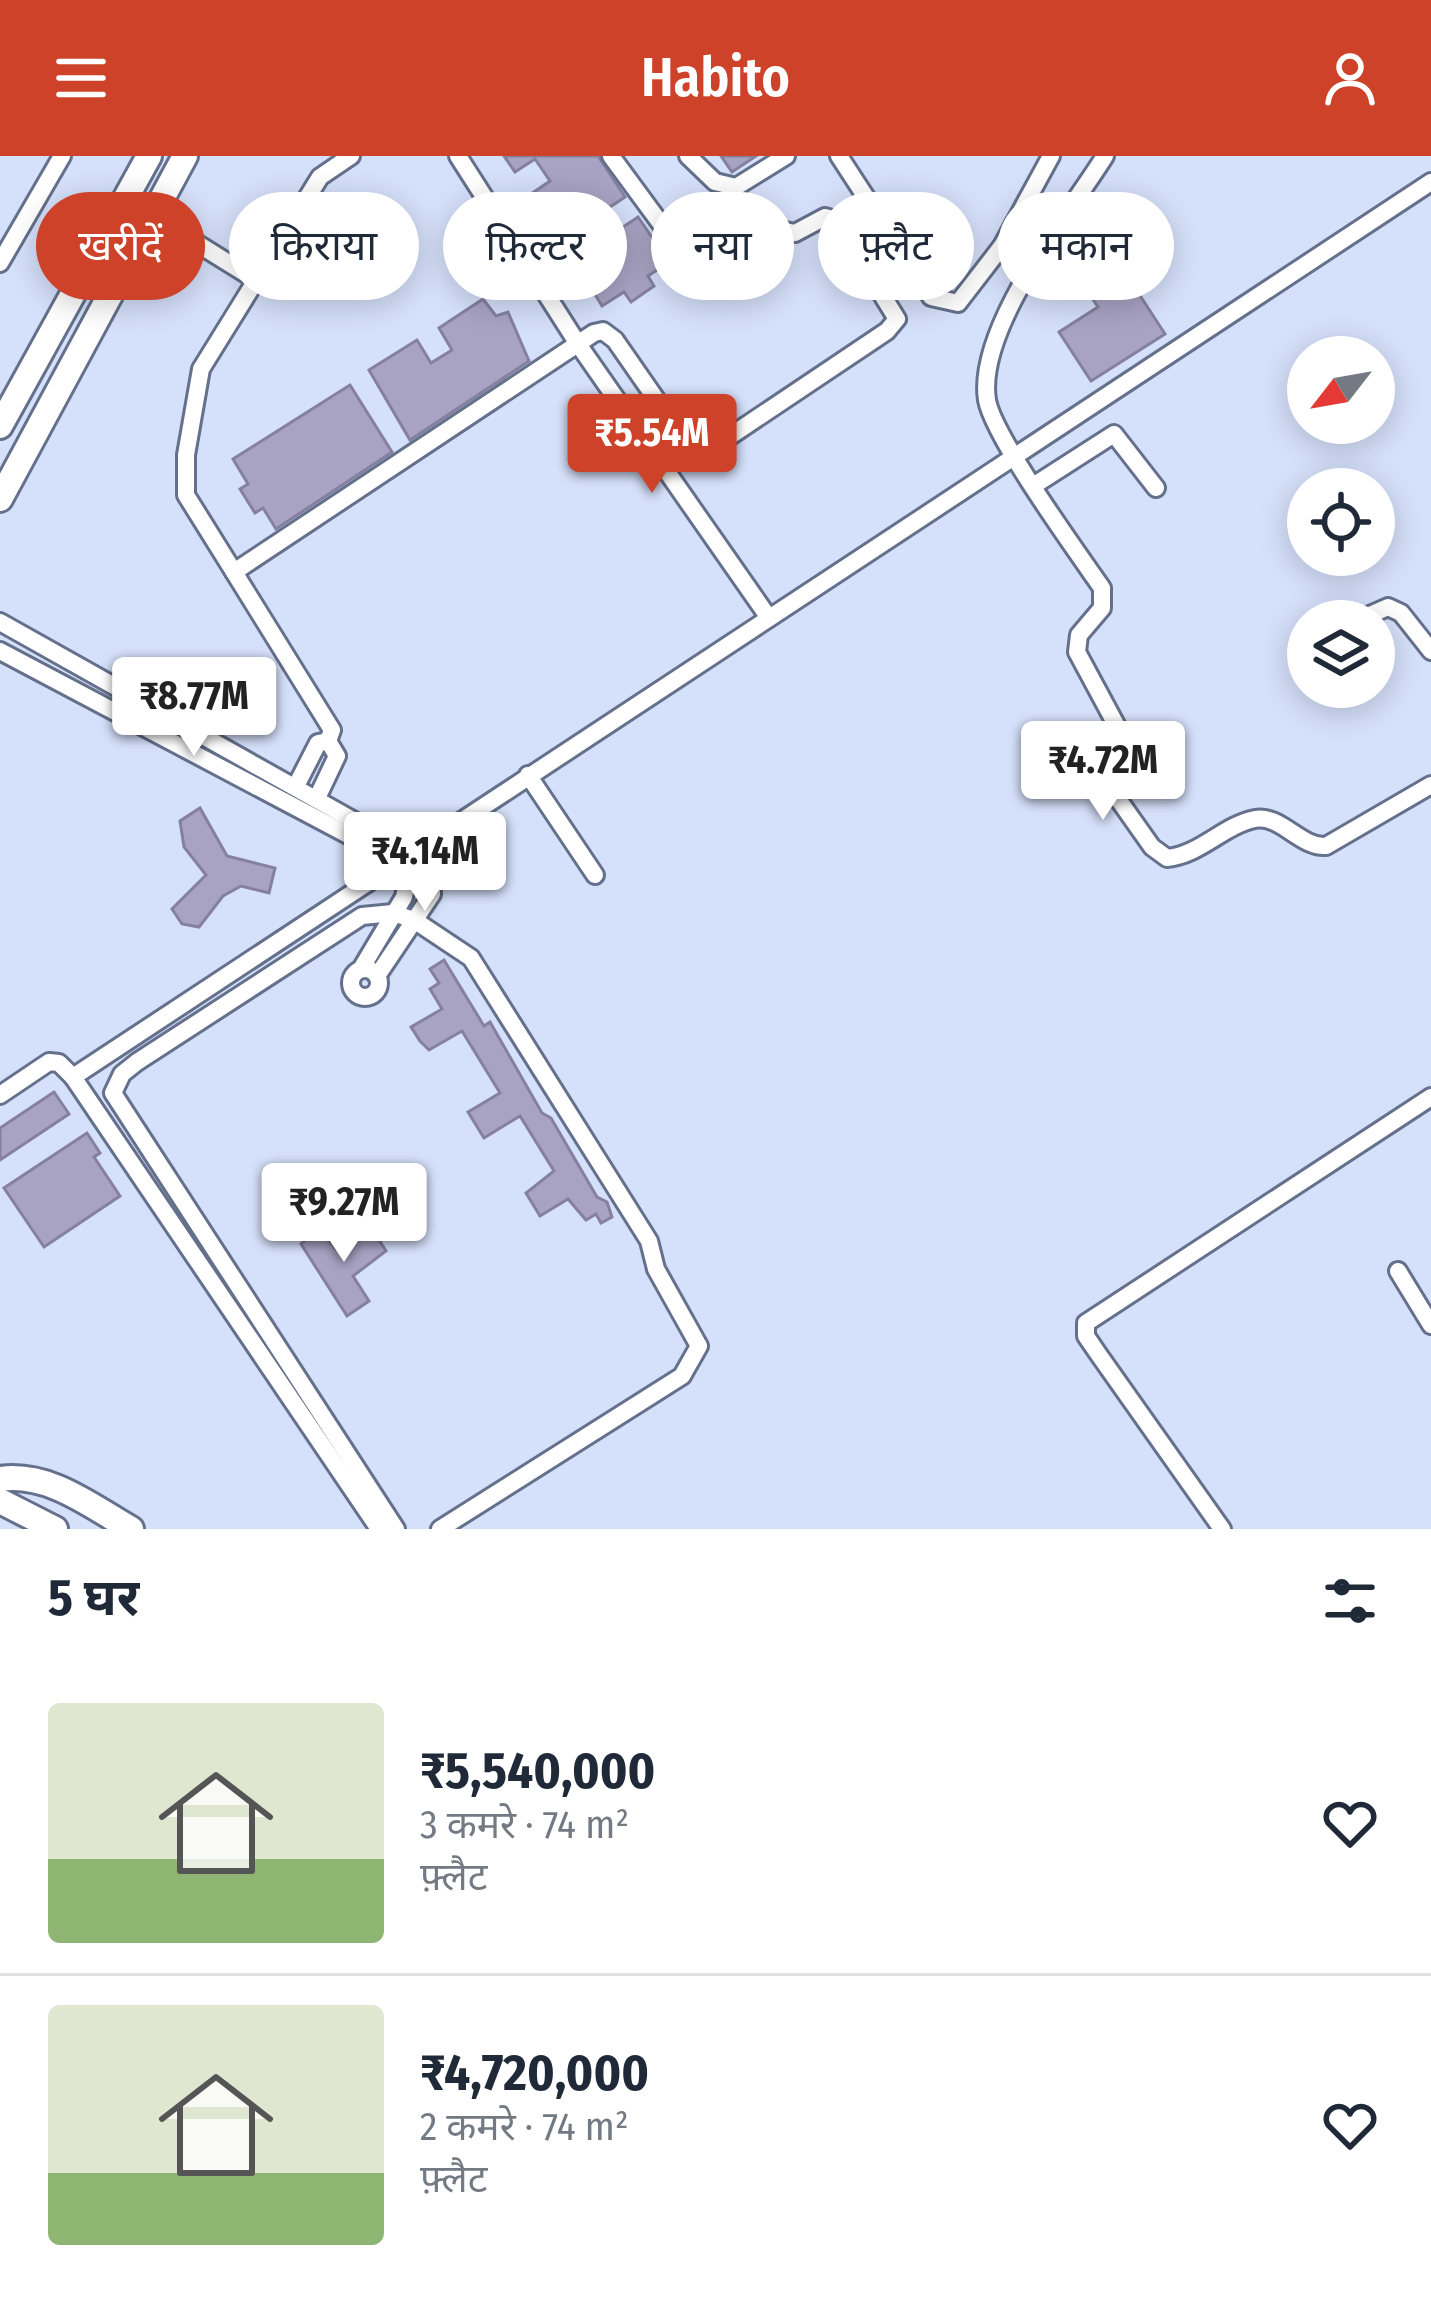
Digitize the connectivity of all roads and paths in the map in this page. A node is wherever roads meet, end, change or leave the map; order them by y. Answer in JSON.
{"nodes":[{"id":1,"x":62,"y":156,"type":"edge"},
{"id":2,"x":149,"y":156,"type":"edge"},
{"id":3,"x":185,"y":156,"type":"edge"},
{"id":4,"x":351,"y":156,"type":"edge"},
{"id":5,"x":458,"y":156,"type":"edge"},
{"id":6,"x":611,"y":156,"type":"edge"},
{"id":7,"x":688,"y":156,"type":"edge"},
{"id":8,"x":786,"y":156,"type":"edge"},
{"id":9,"x":839,"y":156,"type":"edge"},
{"id":10,"x":1051,"y":156,"type":"edge"},
{"id":11,"x":1105,"y":156,"type":"edge"},
{"id":12,"x":1431,"y":182,"type":"edge"},
{"id":13,"x":165,"y":192,"type":"edge"},
{"id":14,"x":311,"y":192,"type":"edge"},
{"id":15,"x":1031,"y":192,"type":"edge"},
{"id":16,"x":1082,"y":192,"type":"edge"},
{"id":17,"x":998,"y":252,"type":"edge"},
{"id":18,"x":0,"y":263,"type":"edge"},
{"id":19,"x":107,"y":300,"type":"edge"},
{"id":20,"x":247,"y":300,"type":"edge"},
{"id":21,"x":1018,"y":300,"type":"edge"},
{"id":22,"x":578,"y":344,"type":"junction"},
{"id":23,"x":0,"y":425,"type":"edge"},
{"id":24,"x":1014,"y":457,"type":"junction"},
{"id":25,"x":1032,"y":485,"type":"junction"},
{"id":26,"x":1156,"y":488,"type":"dead end"},
{"id":27,"x":0,"y":500,"type":"edge"},
{"id":28,"x":234,"y":572,"type":"junction"},
{"id":29,"x":1395,"y":610,"type":"edge"},
{"id":30,"x":769,"y":618,"type":"junction"},
{"id":31,"x":0,"y":622,"type":"edge"},
{"id":32,"x":0,"y":651,"type":"edge"},
{"id":33,"x":1431,"y":651,"type":"edge"},
{"id":34,"x":328,"y":741,"type":"junction"},
{"id":35,"x":528,"y":775,"type":"junction"},
{"id":36,"x":1431,"y":785,"type":"edge"},
{"id":37,"x":296,"y":786,"type":"junction"},
{"id":38,"x":317,"y":798,"type":"junction"},
{"id":39,"x":406,"y":856,"type":"junction"},
{"id":40,"x":595,"y":875,"type":"dead end"},
{"id":41,"x":393,"y":913,"type":"junction"},
{"id":42,"x":414,"y":920,"type":"junction"},
{"id":43,"x":73,"y":1077,"type":"junction"},
{"id":44,"x":0,"y":1095,"type":"edge"},
{"id":45,"x":1431,"y":1097,"type":"edge"},
{"id":46,"x":1398,"y":1271,"type":"dead end"},
{"id":47,"x":1431,"y":1325,"type":"edge"},
{"id":48,"x":0,"y":1479,"type":"edge"},
{"id":49,"x":0,"y":1501,"type":"edge"},
{"id":50,"x":56,"y":1529,"type":"edge"},
{"id":51,"x":131,"y":1529,"type":"edge"},
{"id":52,"x":379,"y":1529,"type":"edge"},
{"id":53,"x":396,"y":1529,"type":"edge"},
{"id":54,"x":440,"y":1529,"type":"edge"},
{"id":55,"x":1222,"y":1529,"type":"edge"}],
"edges":[{"from":1,"to":18,"type":"street"},
{"from":2,"to":23,"type":"street"},
{"from":3,"to":13,"type":"street"},
{"from":4,"to":14,"type":"street"},
{"from":5,"to":22,"type":"street"},
{"from":6,"to":22,"type":"street"},
{"from":7,"to":8,"type":"street"},
{"from":9,"to":17,"type":"street"},
{"from":10,"to":15,"type":"street"},
{"from":11,"to":16,"type":"street"},
{"from":12,"to":24,"type":"street"},
{"from":19,"to":27,"type":"street"},
{"from":20,"to":28,"type":"street"},
{"from":21,"to":24,"type":"street"},
{"from":22,"to":28,"type":"street"},
{"from":22,"to":30,"type":"street"},
{"from":24,"to":25,"type":"street"},
{"from":24,"to":30,"type":"street"},
{"from":25,"to":26,"type":"street"},
{"from":25,"to":36,"type":"street"},
{"from":28,"to":34,"type":"street"},
{"from":29,"to":33,"type":"street"},
{"from":30,"to":35,"type":"street"},
{"from":31,"to":37,"type":"street"},
{"from":32,"to":39,"type":"street"},
{"from":34,"to":37,"type":"street"},
{"from":34,"to":38,"type":"street"},
{"from":35,"to":39,"type":"street"},
{"from":35,"to":40,"type":"street"},
{"from":37,"to":38,"type":"street"},
{"from":38,"to":39,"type":"street"},
{"from":39,"to":41,"type":"street"},
{"from":39,"to":42,"type":"street"},
{"from":39,"to":43,"type":"street"},
{"from":41,"to":42,"type":"street"},
{"from":41,"to":42,"type":"street"},
{"from":41,"to":53,"type":"street"},
{"from":42,"to":54,"type":"street"},
{"from":43,"to":44,"type":"street"},
{"from":43,"to":52,"type":"street"},
{"from":45,"to":55,"type":"street"},
{"from":46,"to":47,"type":"street"},
{"from":48,"to":51,"type":"street"},
{"from":49,"to":50,"type":"street"}]}
